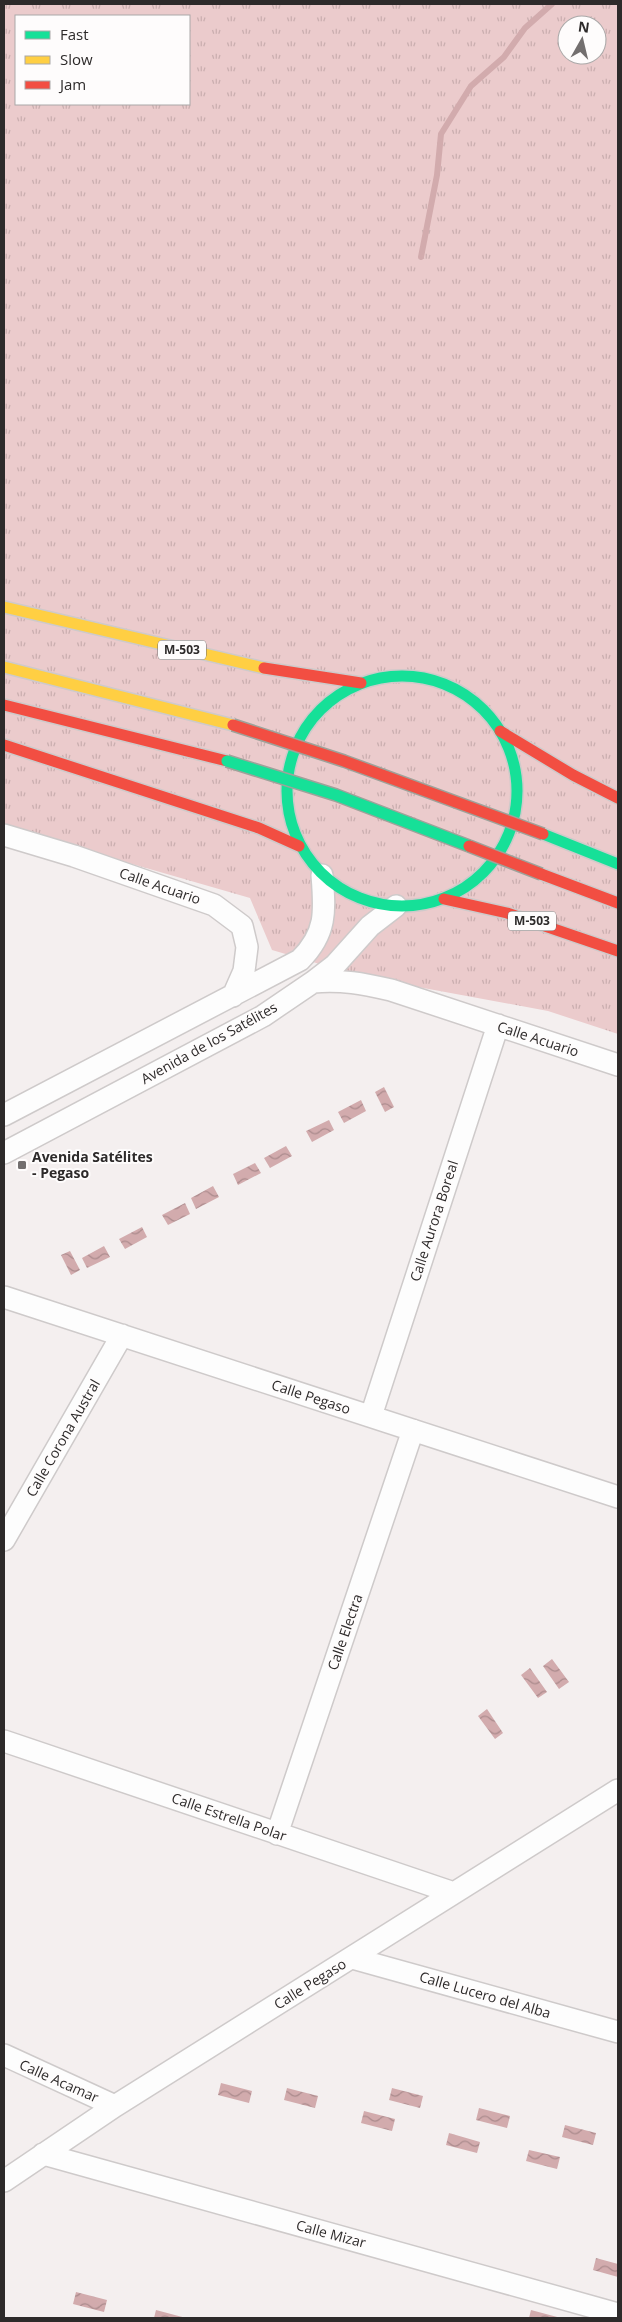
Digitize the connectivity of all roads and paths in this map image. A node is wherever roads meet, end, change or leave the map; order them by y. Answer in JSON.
{"nodes":[{"id":1,"x":4,"y":607,"type":"edge"},
{"id":2,"x":4,"y":667,"type":"edge"},
{"id":3,"x":361,"y":683,"type":"junction"},
{"id":4,"x":4,"y":704,"type":"edge"},
{"id":5,"x":500,"y":731,"type":"junction"},
{"id":6,"x":4,"y":745,"type":"edge"},
{"id":7,"x":618,"y":798,"type":"edge"},
{"id":8,"x":4,"y":835,"type":"edge"},
{"id":9,"x":300,"y":846,"type":"junction"},
{"id":10,"x":618,"y":864,"type":"edge"},
{"id":11,"x":322,"y":875,"type":"junction"},
{"id":12,"x":444,"y":899,"type":"junction"},
{"id":13,"x":618,"y":903,"type":"edge"},
{"id":14,"x":396,"y":906,"type":"junction"},
{"id":15,"x":618,"y":951,"type":"edge"},
{"id":16,"x":313,"y":982,"type":"junction"},
{"id":17,"x":233,"y":996,"type":"junction"},
{"id":18,"x":498,"y":1025,"type":"junction"},
{"id":19,"x":618,"y":1065,"type":"edge"},
{"id":20,"x":4,"y":1115,"type":"edge"},
{"id":21,"x":4,"y":1153,"type":"edge"},
{"id":22,"x":4,"y":1297,"type":"edge"},
{"id":23,"x":122,"y":1336,"type":"junction"},
{"id":24,"x":371,"y":1416,"type":"junction"},
{"id":25,"x":413,"y":1430,"type":"junction"},
{"id":26,"x":618,"y":1497,"type":"edge"},
{"id":27,"x":4,"y":1540,"type":"edge"},
{"id":28,"x":4,"y":1741,"type":"edge"},
{"id":29,"x":618,"y":1790,"type":"edge"},
{"id":30,"x":277,"y":1834,"type":"junction"},
{"id":31,"x":454,"y":1893,"type":"junction"},
{"id":32,"x":352,"y":1958,"type":"junction"},
{"id":33,"x":618,"y":2032,"type":"edge"},
{"id":34,"x":4,"y":2056,"type":"edge"},
{"id":35,"x":115,"y":2106,"type":"junction"},
{"id":36,"x":43,"y":2154,"type":"junction"},
{"id":37,"x":4,"y":2181,"type":"edge"},
{"id":38,"x":618,"y":2314,"type":"edge"}],
"edges":[{"from":1,"to":3,"type":"main road","number":"M-503"},
{"from":2,"to":10,"type":"main road","bridge":true},
{"from":3,"to":5,"type":"main road"},
{"from":3,"to":9,"type":"main road"},
{"from":4,"to":13,"type":"main road","bridge":true},
{"from":5,"to":7,"type":"main road"},
{"from":5,"to":12,"type":"main road"},
{"from":6,"to":9,"type":"main road"},
{"from":8,"to":17,"type":"street","name":"Calle Acuario"},
{"from":9,"to":11,"type":"main road"},
{"from":11,"to":14,"type":"main road"},
{"from":11,"to":17,"type":"street","name":"Avenida de los Satélites"},
{"from":12,"to":14,"type":"main road"},
{"from":12,"to":15,"type":"main road","number":"M-503"},
{"from":14,"to":16,"type":"street","name":"Avenida de los Satélites"},
{"from":16,"to":18,"type":"street","name":"Calle Acuario"},
{"from":16,"to":21,"type":"street","name":"Avenida de los Satélites"},
{"from":17,"to":20,"type":"street","name":"Avenida de los Satélites"},
{"from":18,"to":19,"type":"street","name":"Calle Acuario"},
{"from":18,"to":24,"type":"street","name":"Calle Aurora Boreal"},
{"from":22,"to":23,"type":"street","name":"Calle Pegaso"},
{"from":23,"to":24,"type":"street","name":"Calle Pegaso"},
{"from":23,"to":27,"type":"street","name":"Calle Corona Austral"},
{"from":24,"to":25,"type":"street","name":"Calle Pegaso"},
{"from":25,"to":26,"type":"street","name":"Calle Pegaso"},
{"from":25,"to":30,"type":"street","name":"Calle Electra"},
{"from":28,"to":30,"type":"street","name":"Calle Estrella Polar"},
{"from":29,"to":31,"type":"street","name":"Calle Pegaso"},
{"from":30,"to":31,"type":"street","name":"Calle Estrella Polar"},
{"from":31,"to":32,"type":"street","name":"Calle Pegaso"},
{"from":32,"to":33,"type":"street","name":"Calle Lucero del Alba"},
{"from":32,"to":35,"type":"street","name":"Calle Pegaso"},
{"from":34,"to":35,"type":"street","name":"Calle Acamar"},
{"from":35,"to":36,"type":"street","name":"Calle Pegaso"},
{"from":36,"to":37,"type":"street","name":"Calle Pegaso"},
{"from":36,"to":38,"type":"street","name":"Calle Mizar"}]}
